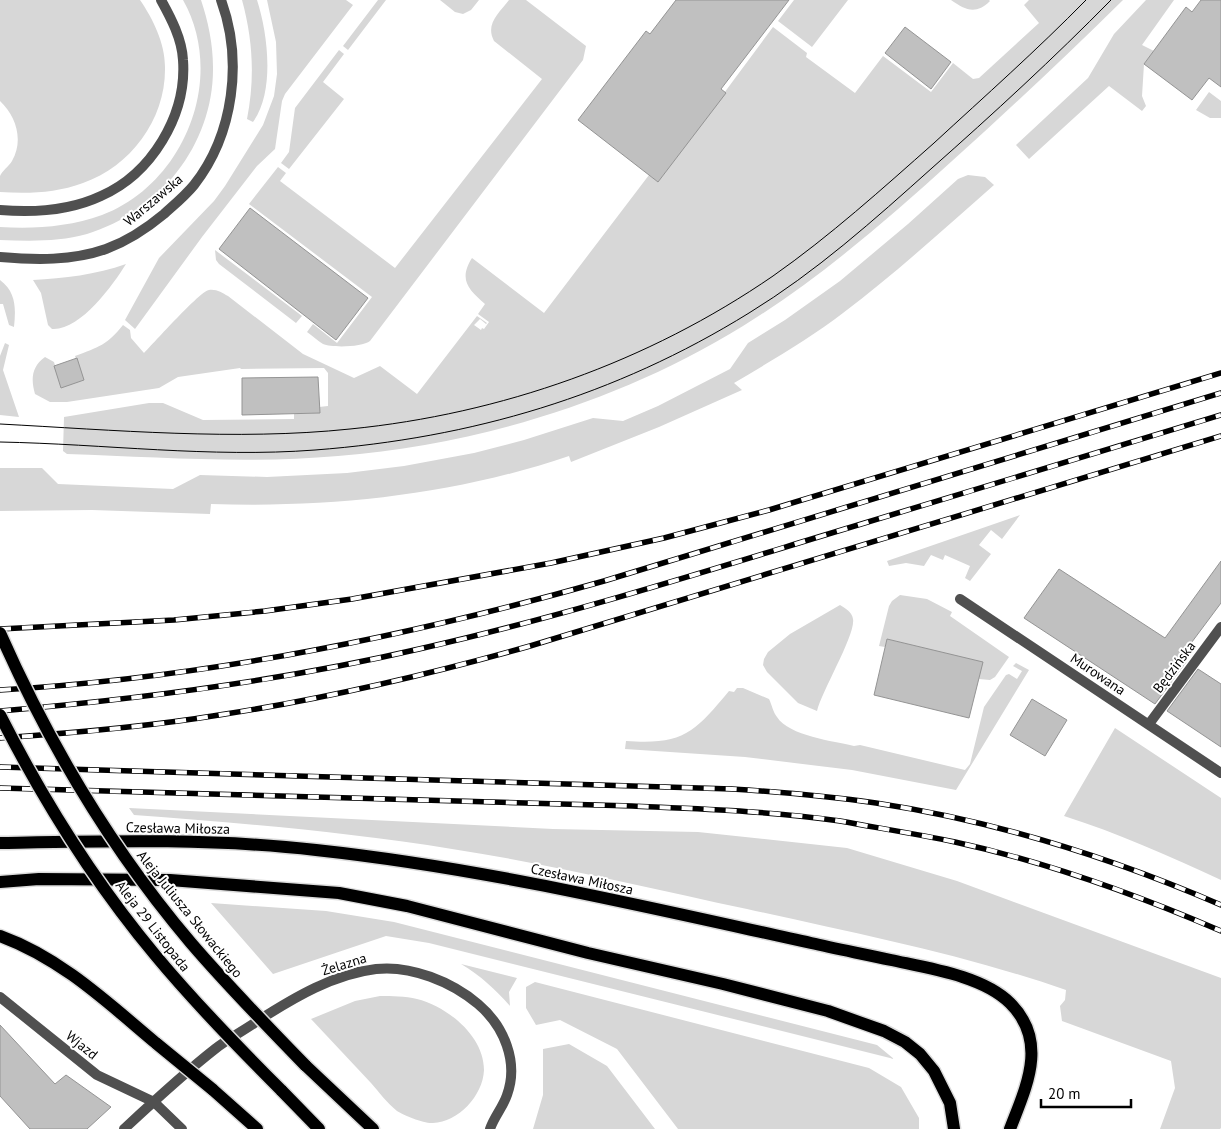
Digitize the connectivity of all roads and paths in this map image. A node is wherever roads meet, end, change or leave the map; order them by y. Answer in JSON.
{"nodes":[{"id":1,"x":161,"y":0,"type":"edge"},
{"id":2,"x":221,"y":0,"type":"edge"},
{"id":3,"x":0,"y":210,"type":"edge"},
{"id":4,"x":0,"y":257,"type":"edge"},
{"id":5,"x":960,"y":599,"type":"dead end"},
{"id":6,"x":1221,"y":627,"type":"edge"},
{"id":7,"x":0,"y":633,"type":"edge"},
{"id":8,"x":0,"y":714,"type":"edge"},
{"id":9,"x":1148,"y":724,"type":"junction"},
{"id":10,"x":1221,"y":773,"type":"edge"},
{"id":11,"x":1,"y":843,"type":"edge"},
{"id":12,"x":0,"y":882,"type":"edge"},
{"id":13,"x":0,"y":936,"type":"edge"},
{"id":14,"x":0,"y":997,"type":"edge"},
{"id":15,"x":154,"y":1102,"type":"junction"},
{"id":16,"x":491,"y":1126,"type":"edge"},
{"id":17,"x":124,"y":1129,"type":"edge"},
{"id":18,"x":182,"y":1129,"type":"edge"},
{"id":19,"x":257,"y":1129,"type":"edge"},
{"id":20,"x":319,"y":1129,"type":"edge"},
{"id":21,"x":373,"y":1129,"type":"edge"},
{"id":22,"x":482,"y":1129,"type":"edge"},
{"id":23,"x":954,"y":1129,"type":"edge"},
{"id":24,"x":1010,"y":1129,"type":"edge"}],
"edges":[{"from":1,"to":3,"type":"street"},
{"from":2,"to":4,"type":"street","name":"Warszawska"},
{"from":5,"to":9,"type":"street","name":"Murowana"},
{"from":6,"to":9,"type":"street","name":"Będzińska"},
{"from":7,"to":21,"type":"main road","name":"Aleja Juliusza Słowackiego","bridge":true},
{"from":8,"to":20,"type":"main road","name":"Aleja 29 Listopada","bridge":true},
{"from":9,"to":10,"type":"street","name":"Murowana"},
{"from":11,"to":24,"type":"main road","name":"Czesława Miłosza"},
{"from":12,"to":23,"type":"main road"},
{"from":13,"to":19,"type":"main road","bridge":true},
{"from":14,"to":15,"type":"street","name":"Wjazd"},
{"from":15,"to":16,"type":"street","name":"Żelazna"},
{"from":15,"to":17,"type":"street","name":"Żelazna"},
{"from":15,"to":18,"type":"street","name":"Wjazd"},
{"from":16,"to":22,"type":"street","name":"Żelazna"}]}
